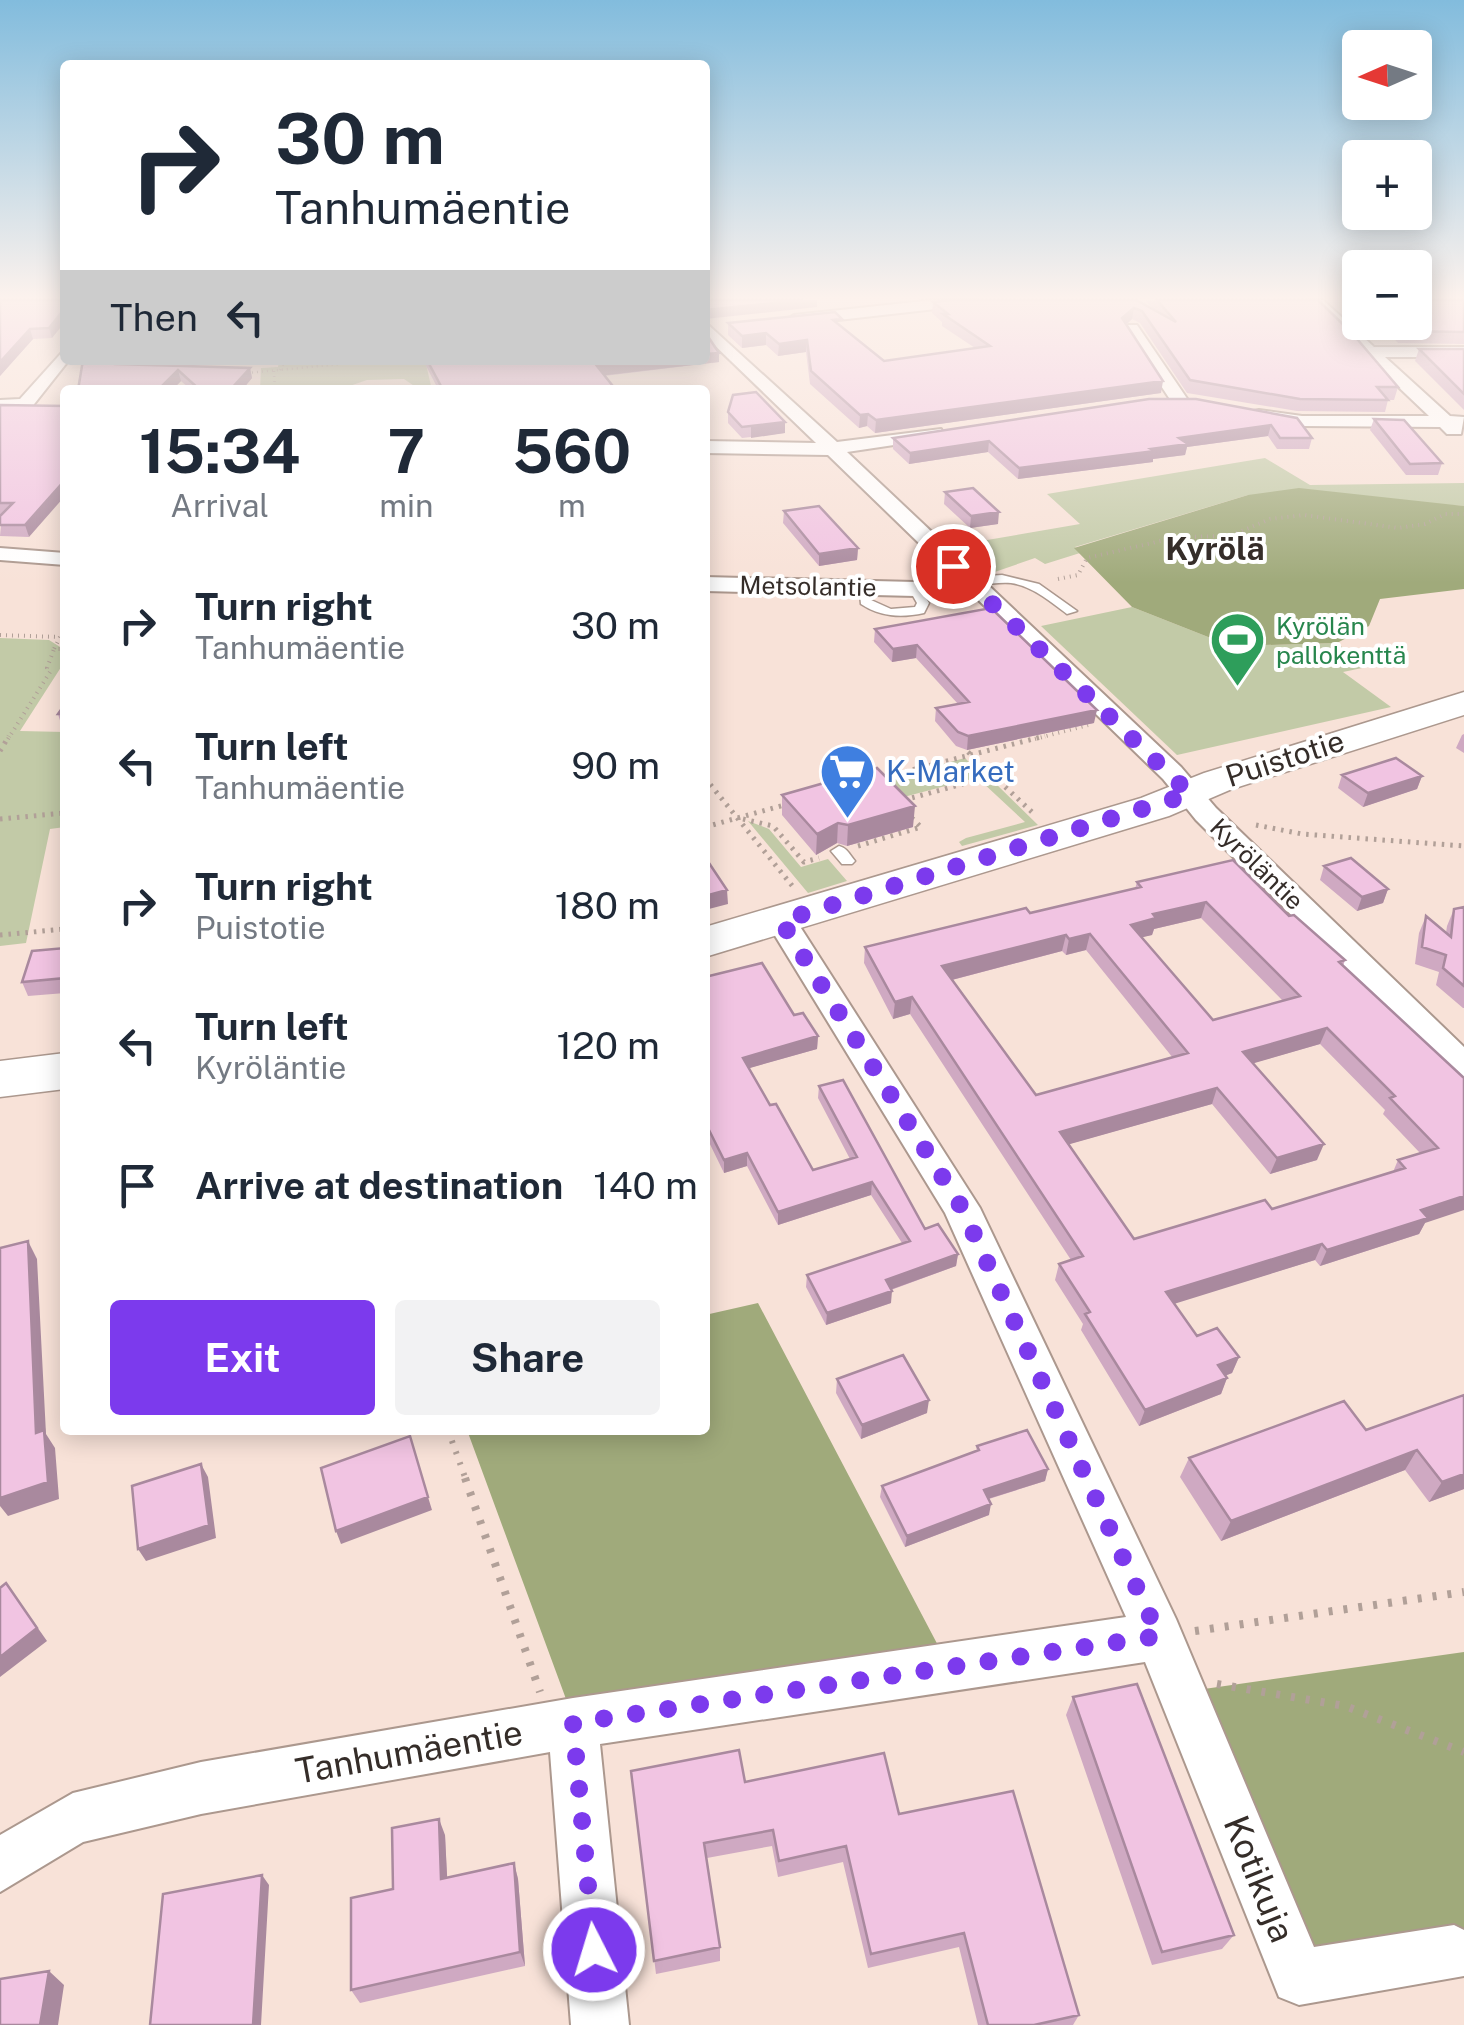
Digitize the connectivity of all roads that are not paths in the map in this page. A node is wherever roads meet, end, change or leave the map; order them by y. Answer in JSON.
{"nodes":[{"id":1,"x":33,"y":394,"type":"edge"},
{"id":2,"x":776,"y":394,"type":"edge"},
{"id":3,"x":1182,"y":394,"type":"edge"},
{"id":4,"x":1422,"y":394,"type":"edge"},
{"id":5,"x":1147,"y":401,"type":"edge"},
{"id":6,"x":0,"y":405,"type":"edge"},
{"id":7,"x":1246,"y":412,"type":"edge"},
{"id":8,"x":1455,"y":422,"type":"edge"},
{"id":9,"x":948,"y":431,"type":"edge"},
{"id":10,"x":1464,"y":440,"type":"edge"},
{"id":11,"x":710,"y":447,"type":"edge"},
{"id":12,"x":830,"y":450,"type":"junction"},
{"id":13,"x":0,"y":554,"type":"edge"},
{"id":14,"x":60,"y":559,"type":"edge"},
{"id":15,"x":970,"y":581,"type":"junction"},
{"id":16,"x":710,"y":584,"type":"edge"},
{"id":17,"x":1071,"y":611,"type":"dead end"},
{"id":18,"x":1464,"y":702,"type":"edge"},
{"id":19,"x":1190,"y":794,"type":"junction"},
{"id":20,"x":797,"y":916,"type":"junction"},
{"id":21,"x":710,"y":941,"type":"edge"},
{"id":22,"x":1460,"y":1058,"type":"edge"},
{"id":23,"x":60,"y":1072,"type":"edge"},
{"id":24,"x":0,"y":1079,"type":"edge"},
{"id":25,"x":1168,"y":1657,"type":"junction"},
{"id":26,"x":562,"y":1725,"type":"junction"},
{"id":27,"x":0,"y":1865,"type":"edge"},
{"id":28,"x":1454,"y":1953,"type":"dead end"},
{"id":29,"x":600,"y":2025,"type":"edge"}],
"edges":[{"from":1,"to":6,"type":"street"},
{"from":2,"to":12,"type":"street","name":"Kyröläntie"},
{"from":3,"to":5,"type":"street"},
{"from":4,"to":8,"type":"street"},
{"from":7,"to":8,"type":"street"},
{"from":8,"to":10,"type":"street"},
{"from":9,"to":12,"type":"street"},
{"from":11,"to":12,"type":"street"},
{"from":12,"to":15,"type":"street","name":"Kyröläntie"},
{"from":13,"to":14,"type":"street"},
{"from":15,"to":16,"type":"street","name":"Metsolantie"},
{"from":15,"to":17,"type":"lane"},
{"from":15,"to":19,"type":"street","name":"Kyröläntie"},
{"from":18,"to":19,"type":"street","name":"Puistotie"},
{"from":19,"to":20,"type":"street","name":"Puistotie"},
{"from":19,"to":22,"type":"street","name":"Kyröläntie"},
{"from":20,"to":21,"type":"street","name":"Puistotie"},
{"from":20,"to":25,"type":"street"},
{"from":23,"to":24,"type":"street"},
{"from":25,"to":26,"type":"street","name":"Tanhumäentie"},
{"from":25,"to":28,"type":"street","name":"Kotikuja"},
{"from":26,"to":27,"type":"street","name":"Tanhumäentie"},
{"from":26,"to":29,"type":"street"}]}
